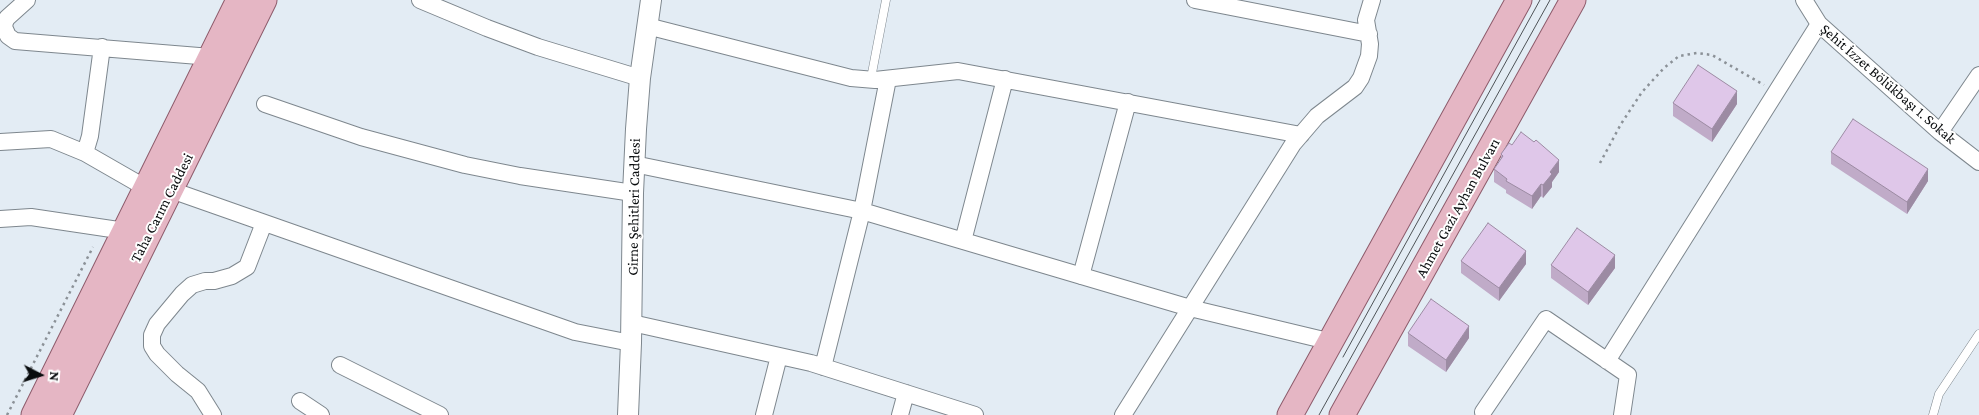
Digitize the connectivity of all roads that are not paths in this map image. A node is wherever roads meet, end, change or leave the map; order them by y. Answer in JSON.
{"nodes":[{"id":1,"x":27,"y":0,"type":"edge"},
{"id":2,"x":239,"y":0,"type":"edge"},
{"id":3,"x":264,"y":0,"type":"edge"},
{"id":4,"x":420,"y":0,"type":"edge"},
{"id":5,"x":651,"y":0,"type":"edge"},
{"id":6,"x":886,"y":0,"type":"edge"},
{"id":7,"x":1195,"y":0,"type":"edge"},
{"id":8,"x":1372,"y":0,"type":"edge"},
{"id":9,"x":1519,"y":0,"type":"edge"},
{"id":10,"x":1573,"y":0,"type":"edge"},
{"id":11,"x":1804,"y":0,"type":"edge"},
{"id":12,"x":1819,"y":24,"type":"junction"},
{"id":13,"x":647,"y":26,"type":"junction"},
{"id":14,"x":1369,"y":34,"type":"junction"},
{"id":15,"x":102,"y":47,"type":"junction"},
{"id":16,"x":211,"y":57,"type":"junction"},
{"id":17,"x":1979,"y":75,"type":"edge"},
{"id":18,"x":640,"y":78,"type":"junction"},
{"id":19,"x":881,"y":79,"type":"junction"},
{"id":20,"x":1005,"y":79,"type":"junction"},
{"id":21,"x":1128,"y":102,"type":"junction"},
{"id":22,"x":265,"y":104,"type":"dead end"},
{"id":23,"x":1940,"y":132,"type":"junction"},
{"id":24,"x":1301,"y":135,"type":"junction"},
{"id":25,"x":0,"y":142,"type":"edge"},
{"id":26,"x":85,"y":153,"type":"junction"},
{"id":27,"x":1979,"y":162,"type":"edge"},
{"id":28,"x":634,"y":164,"type":"junction"},
{"id":29,"x":158,"y":189,"type":"junction"},
{"id":30,"x":633,"y":192,"type":"junction"},
{"id":31,"x":862,"y":211,"type":"junction"},
{"id":32,"x":0,"y":219,"type":"edge"},
{"id":33,"x":264,"y":223,"type":"junction"},
{"id":34,"x":114,"y":229,"type":"junction"},
{"id":35,"x":963,"y":241,"type":"junction"},
{"id":36,"x":1082,"y":276,"type":"junction"},
{"id":37,"x":1190,"y":308,"type":"junction"},
{"id":38,"x":632,"y":323,"type":"junction"},
{"id":39,"x":1979,"y":334,"type":"edge"},
{"id":40,"x":1332,"y":342,"type":"junction"},
{"id":41,"x":632,"y":343,"type":"junction"},
{"id":42,"x":778,"y":356,"type":"junction"},
{"id":43,"x":1606,"y":361,"type":"junction"},
{"id":44,"x":340,"y":366,"type":"dead end"},
{"id":45,"x":822,"y":367,"type":"junction"},
{"id":46,"x":906,"y":393,"type":"junction"},
{"id":47,"x":300,"y":401,"type":"dead end"},
{"id":48,"x":1483,"y":412,"type":"dead end"},
{"id":49,"x":34,"y":415,"type":"edge"},
{"id":50,"x":59,"y":415,"type":"edge"},
{"id":51,"x":213,"y":415,"type":"edge"},
{"id":52,"x":321,"y":415,"type":"edge"},
{"id":53,"x":440,"y":415,"type":"edge"},
{"id":54,"x":628,"y":415,"type":"edge"},
{"id":55,"x":764,"y":415,"type":"edge"},
{"id":56,"x":900,"y":415,"type":"edge"},
{"id":57,"x":975,"y":415,"type":"edge"},
{"id":58,"x":1123,"y":415,"type":"edge"},
{"id":59,"x":1290,"y":415,"type":"edge"},
{"id":60,"x":1342,"y":415,"type":"edge"},
{"id":61,"x":1622,"y":415,"type":"edge"},
{"id":62,"x":1933,"y":415,"type":"edge"}],
"edges":[{"from":1,"to":15,"type":"street"},
{"from":2,"to":16,"type":"main road","name":"Taha Carım Caddesi"},
{"from":3,"to":29,"type":"main road","name":"Taha Carım Caddesi"},
{"from":4,"to":18,"type":"street"},
{"from":5,"to":13,"type":"street","name":"Girne Şehitleri Caddesi"},
{"from":6,"to":19,"type":"lane"},
{"from":7,"to":14,"type":"street"},
{"from":8,"to":14,"type":"street"},
{"from":9,"to":40,"type":"main road"},
{"from":10,"to":60,"type":"main road","name":"Ahmet Gazi Ayhan Bulvarı"},
{"from":11,"to":12,"type":"street","name":"Şehit İzzet Bölükbaşı 1. Sokak"},
{"from":12,"to":23,"type":"street","name":"Şehit İzzet Bölükbaşı 1. Sokak"},
{"from":12,"to":43,"type":"street"},
{"from":13,"to":18,"type":"street","name":"Girne Şehitleri Caddesi"},
{"from":13,"to":19,"type":"street"},
{"from":14,"to":24,"type":"street"},
{"from":15,"to":16,"type":"street"},
{"from":15,"to":26,"type":"street"},
{"from":16,"to":29,"type":"main road","name":"Taha Carım Caddesi"},
{"from":17,"to":23,"type":"street"},
{"from":18,"to":28,"type":"street","name":"Girne Şehitleri Caddesi"},
{"from":19,"to":20,"type":"street"},
{"from":19,"to":31,"type":"street"},
{"from":20,"to":21,"type":"street"},
{"from":20,"to":35,"type":"street"},
{"from":21,"to":24,"type":"street"},
{"from":21,"to":36,"type":"street"},
{"from":22,"to":30,"type":"street"},
{"from":23,"to":27,"type":"street","name":"Şehit İzzet Bölükbaşı 1. Sokak"},
{"from":24,"to":37,"type":"street"},
{"from":25,"to":26,"type":"street"},
{"from":26,"to":29,"type":"street"},
{"from":28,"to":30,"type":"street","name":"Girne Şehitleri Caddesi"},
{"from":28,"to":31,"type":"street"},
{"from":29,"to":33,"type":"street"},
{"from":29,"to":34,"type":"main road","name":"Taha Carım Caddesi"},
{"from":29,"to":50,"type":"main road","name":"Taha Carım Caddesi"},
{"from":30,"to":38,"type":"street","name":"Girne Şehitleri Caddesi"},
{"from":31,"to":35,"type":"street"},
{"from":31,"to":45,"type":"street"},
{"from":32,"to":34,"type":"street"},
{"from":33,"to":41,"type":"street"},
{"from":33,"to":51,"type":"street"},
{"from":34,"to":49,"type":"main road","name":"Taha Carım Caddesi"},
{"from":35,"to":36,"type":"street"},
{"from":36,"to":37,"type":"street"},
{"from":37,"to":40,"type":"street"},
{"from":37,"to":58,"type":"street"},
{"from":38,"to":41,"type":"street","name":"Girne Şehitleri Caddesi"},
{"from":38,"to":42,"type":"street"},
{"from":39,"to":62,"type":"lane"},
{"from":40,"to":59,"type":"main road"},
{"from":41,"to":54,"type":"street","name":"Girne Şehitleri Caddesi"},
{"from":42,"to":45,"type":"street"},
{"from":42,"to":55,"type":"street"},
{"from":43,"to":48,"type":"street"},
{"from":43,"to":61,"type":"street"},
{"from":44,"to":53,"type":"street"},
{"from":45,"to":46,"type":"street"},
{"from":46,"to":56,"type":"street"},
{"from":46,"to":57,"type":"street"},
{"from":47,"to":52,"type":"street"}]}
